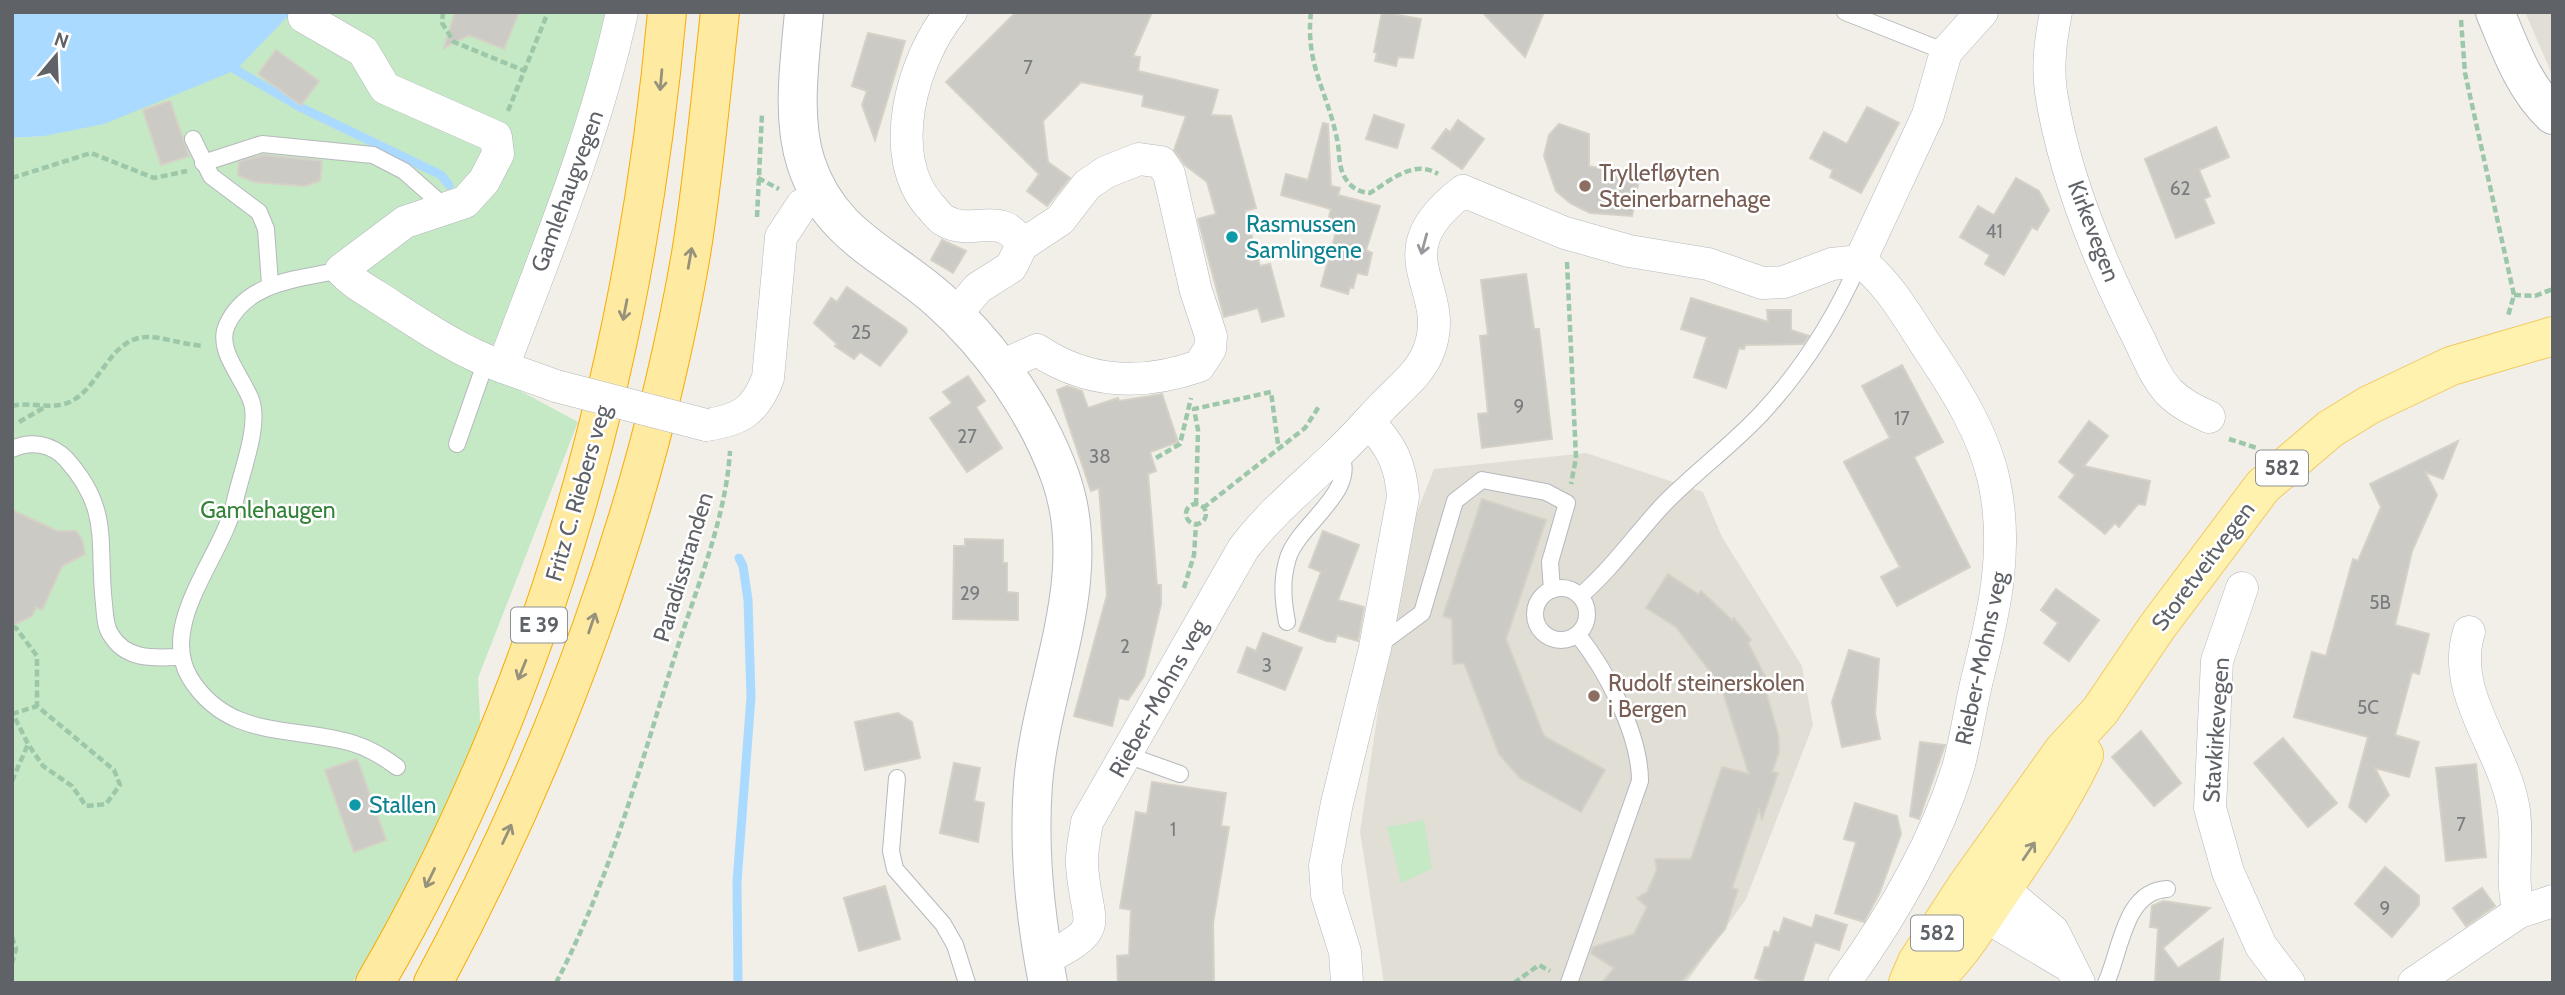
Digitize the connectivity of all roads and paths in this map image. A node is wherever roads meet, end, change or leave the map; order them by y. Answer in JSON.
{"nodes":[{"id":1,"x":443,"y":12,"type":"edge"},
{"id":2,"x":548,"y":12,"type":"edge"},
{"id":3,"x":622,"y":12,"type":"edge"},
{"id":4,"x":667,"y":12,"type":"edge"},
{"id":5,"x":720,"y":12,"type":"edge"},
{"id":6,"x":804,"y":12,"type":"edge"},
{"id":7,"x":951,"y":12,"type":"edge"},
{"id":8,"x":1311,"y":12,"type":"edge"},
{"id":9,"x":1846,"y":12,"type":"edge"},
{"id":10,"x":1982,"y":12,"type":"edge"},
{"id":11,"x":2056,"y":12,"type":"edge"},
{"id":12,"x":2459,"y":12,"type":"edge"},
{"id":13,"x":2495,"y":12,"type":"edge"},
{"id":14,"x":304,"y":17,"type":"dead end"},
{"id":15,"x":1946,"y":52,"type":"junction"},
{"id":16,"x":525,"y":71,"type":"junction"},
{"id":17,"x":2553,"y":115,"type":"edge"},
{"id":18,"x":496,"y":137,"type":"junction"},
{"id":19,"x":193,"y":139,"type":"dead end"},
{"id":20,"x":203,"y":163,"type":"junction"},
{"id":21,"x":12,"y":177,"type":"edge"},
{"id":22,"x":758,"y":178,"type":"dead end"},
{"id":23,"x":1463,"y":191,"type":"junction"},
{"id":24,"x":803,"y":194,"type":"junction"},
{"id":25,"x":446,"y":208,"type":"junction"},
{"id":26,"x":1565,"y":233,"type":"junction"},
{"id":27,"x":1022,"y":245,"type":"junction"},
{"id":28,"x":1860,"y":261,"type":"junction"},
{"id":29,"x":341,"y":270,"type":"junction"},
{"id":30,"x":270,"y":284,"type":"junction"},
{"id":31,"x":2553,"y":289,"type":"edge"},
{"id":32,"x":2514,"y":295,"type":"junction"},
{"id":33,"x":954,"y":316,"type":"junction"},
{"id":34,"x":2506,"y":322,"type":"dead end"},
{"id":35,"x":2553,"y":335,"type":"edge"},
{"id":36,"x":225,"y":347,"type":"junction"},
{"id":37,"x":495,"y":364,"type":"junction"},
{"id":38,"x":1199,"y":366,"type":"junction"},
{"id":39,"x":999,"y":367,"type":"junction"},
{"id":40,"x":1320,"y":405,"type":"dead end"},
{"id":41,"x":12,"y":407,"type":"edge"},
{"id":42,"x":44,"y":407,"type":"junction"},
{"id":43,"x":1191,"y":407,"type":"junction"},
{"id":44,"x":2209,"y":417,"type":"dead end"},
{"id":45,"x":1368,"y":422,"type":"junction"},
{"id":46,"x":721,"y":423,"type":"junction"},
{"id":47,"x":12,"y":426,"type":"edge"},
{"id":48,"x":457,"y":444,"type":"dead end"},
{"id":49,"x":1282,"y":447,"type":"junction"},
{"id":50,"x":12,"y":449,"type":"edge"},
{"id":51,"x":1339,"y":452,"type":"junction"},
{"id":52,"x":1156,"y":458,"type":"dead end"},
{"id":53,"x":1567,"y":503,"type":"junction"},
{"id":54,"x":1196,"y":505,"type":"junction"},
{"id":55,"x":1203,"y":508,"type":"junction"},
{"id":56,"x":1196,"y":524,"type":"junction"},
{"id":57,"x":1185,"y":584,"type":"dead end"},
{"id":58,"x":2242,"y":588,"type":"dead end"},
{"id":59,"x":1552,"y":590,"type":"junction"},
{"id":60,"x":1580,"y":596,"type":"junction"},
{"id":61,"x":1287,"y":622,"type":"dead end"},
{"id":62,"x":12,"y":628,"type":"edge"},
{"id":63,"x":2469,"y":632,"type":"dead end"},
{"id":64,"x":1578,"y":635,"type":"junction"},
{"id":65,"x":1375,"y":648,"type":"junction"},
{"id":66,"x":180,"y":654,"type":"junction"},
{"id":67,"x":37,"y":706,"type":"junction"},
{"id":68,"x":12,"y":713,"type":"edge"},
{"id":69,"x":28,"y":744,"type":"junction"},
{"id":70,"x":1127,"y":755,"type":"junction"},
{"id":71,"x":397,"y":767,"type":"dead end"},
{"id":72,"x":1180,"y":774,"type":"dead end"},
{"id":73,"x":897,"y":778,"type":"dead end"},
{"id":74,"x":12,"y":781,"type":"edge"},
{"id":75,"x":2167,"y":889,"type":"dead end"},
{"id":76,"x":1985,"y":896,"type":"junction"},
{"id":77,"x":2553,"y":901,"type":"edge"},
{"id":78,"x":2519,"y":912,"type":"junction"},
{"id":79,"x":12,"y":937,"type":"edge"},
{"id":80,"x":12,"y":963,"type":"edge"},
{"id":81,"x":1045,"y":972,"type":"edge"},
{"id":82,"x":2074,"y":975,"type":"edge"},
{"id":83,"x":374,"y":983,"type":"edge"},
{"id":84,"x":433,"y":983,"type":"edge"},
{"id":85,"x":556,"y":983,"type":"edge"},
{"id":86,"x":967,"y":983,"type":"edge"},
{"id":87,"x":1347,"y":983,"type":"edge"},
{"id":88,"x":1514,"y":983,"type":"edge"},
{"id":89,"x":1569,"y":983,"type":"edge"},
{"id":90,"x":1844,"y":983,"type":"edge"},
{"id":91,"x":1908,"y":983,"type":"edge"},
{"id":92,"x":1929,"y":983,"type":"edge"},
{"id":93,"x":2106,"y":983,"type":"edge"},
{"id":94,"x":2289,"y":983,"type":"edge"},
{"id":95,"x":2414,"y":983,"type":"edge"}],
"edges":[{"from":1,"to":16,"type":"path"},
{"from":2,"to":16,"type":"path"},
{"from":3,"to":37,"type":"street","name":"Gamlehaugvegen"},
{"from":4,"to":83,"type":"highway","name":"Fritz C. Riebers veg","number":"E 39","one_way":true},
{"from":84,"to":5,"type":"highway","number":"E 39","one_way":true},
{"from":6,"to":24,"type":"main road"},
{"from":7,"to":27,"type":"street"},
{"from":8,"to":23,"type":"path"},
{"from":9,"to":15,"type":"lane"},
{"from":10,"to":15,"type":"street"},
{"from":11,"to":44,"type":"street","name":"Kirkevegen"},
{"from":12,"to":32,"type":"path"},
{"from":13,"to":17,"type":"main road"},
{"from":14,"to":18,"type":"street"},
{"from":15,"to":28,"type":"street"},
{"from":16,"to":18,"type":"path"},
{"from":18,"to":25,"type":"street"},
{"from":19,"to":20,"type":"lane"},
{"from":20,"to":21,"type":"path"},
{"from":20,"to":25,"type":"lane"},
{"from":20,"to":30,"type":"lane"},
{"from":22,"to":24,"type":"path"},
{"from":23,"to":26,"type":"street"},
{"from":23,"to":45,"type":"street","name":"Rieber-Mohns veg","one_way":true},
{"from":24,"to":33,"type":"main road"},
{"from":24,"to":46,"type":"street"},
{"from":25,"to":29,"type":"street"},
{"from":26,"to":28,"type":"street"},
{"from":26,"to":53,"type":"path"},
{"from":27,"to":33,"type":"street"},
{"from":27,"to":38,"type":"street"},
{"from":28,"to":60,"type":"lane"},
{"from":28,"to":90,"type":"street","name":"Rieber-Mohns veg"},
{"from":29,"to":30,"type":"lane"},
{"from":29,"to":37,"type":"street"},
{"from":30,"to":36,"type":"lane"},
{"from":31,"to":32,"type":"path"},
{"from":32,"to":34,"type":"path"},
{"from":33,"to":39,"type":"main road"},
{"from":35,"to":76,"type":"main road","name":"Storetveitvegen","number":"582"},
{"from":36,"to":42,"type":"path"},
{"from":36,"to":66,"type":"lane"},
{"from":37,"to":46,"type":"street","bridge":true},
{"from":37,"to":48,"type":"lane"},
{"from":38,"to":39,"type":"street"},
{"from":38,"to":43,"type":"path"},
{"from":39,"to":81,"type":"main road"},
{"from":40,"to":49,"type":"path"},
{"from":41,"to":42,"type":"path"},
{"from":42,"to":47,"type":"path"},
{"from":43,"to":49,"type":"path"},
{"from":43,"to":52,"type":"path"},
{"from":43,"to":54,"type":"path"},
{"from":45,"to":51,"type":"street","name":"Rieber-Mohns veg"},
{"from":45,"to":65,"type":"street"},
{"from":46,"to":85,"type":"path","name":"Paradisstranden"},
{"from":49,"to":55,"type":"path"},
{"from":50,"to":66,"type":"lane"},
{"from":51,"to":61,"type":"lane"},
{"from":51,"to":70,"type":"street","name":"Rieber-Mohns veg"},
{"from":53,"to":59,"type":"lane"},
{"from":53,"to":65,"type":"lane"},
{"from":54,"to":55,"type":"path"},
{"from":54,"to":56,"type":"path"},
{"from":55,"to":56,"type":"path"},
{"from":56,"to":57,"type":"path"},
{"from":58,"to":94,"type":"street","name":"Stavkirkevegen"},
{"from":59,"to":60,"type":"lane"},
{"from":59,"to":64,"type":"lane"},
{"from":60,"to":64,"type":"lane"},
{"from":62,"to":67,"type":"path"},
{"from":63,"to":78,"type":"street"},
{"from":64,"to":89,"type":"lane"},
{"from":65,"to":87,"type":"street"},
{"from":66,"to":71,"type":"lane"},
{"from":67,"to":68,"type":"path"},
{"from":67,"to":69,"type":"path"},
{"from":68,"to":69,"type":"path"},
{"from":69,"to":74,"type":"path"},
{"from":70,"to":72,"type":"lane"},
{"from":70,"to":81,"type":"street","name":"Rieber-Mohns veg"},
{"from":73,"to":86,"type":"lane"},
{"from":75,"to":93,"type":"lane"},
{"from":76,"to":82,"type":"street"},
{"from":76,"to":91,"type":"main road","name":"Storetveitvegen","number":"582"},
{"from":76,"to":92,"type":"main road","name":"Storetveitvegen","number":"582"},
{"from":77,"to":78,"type":"street"},
{"from":78,"to":95,"type":"street"},
{"from":79,"to":80,"type":"path"},
{"from":88,"to":89,"type":"path"}]}
